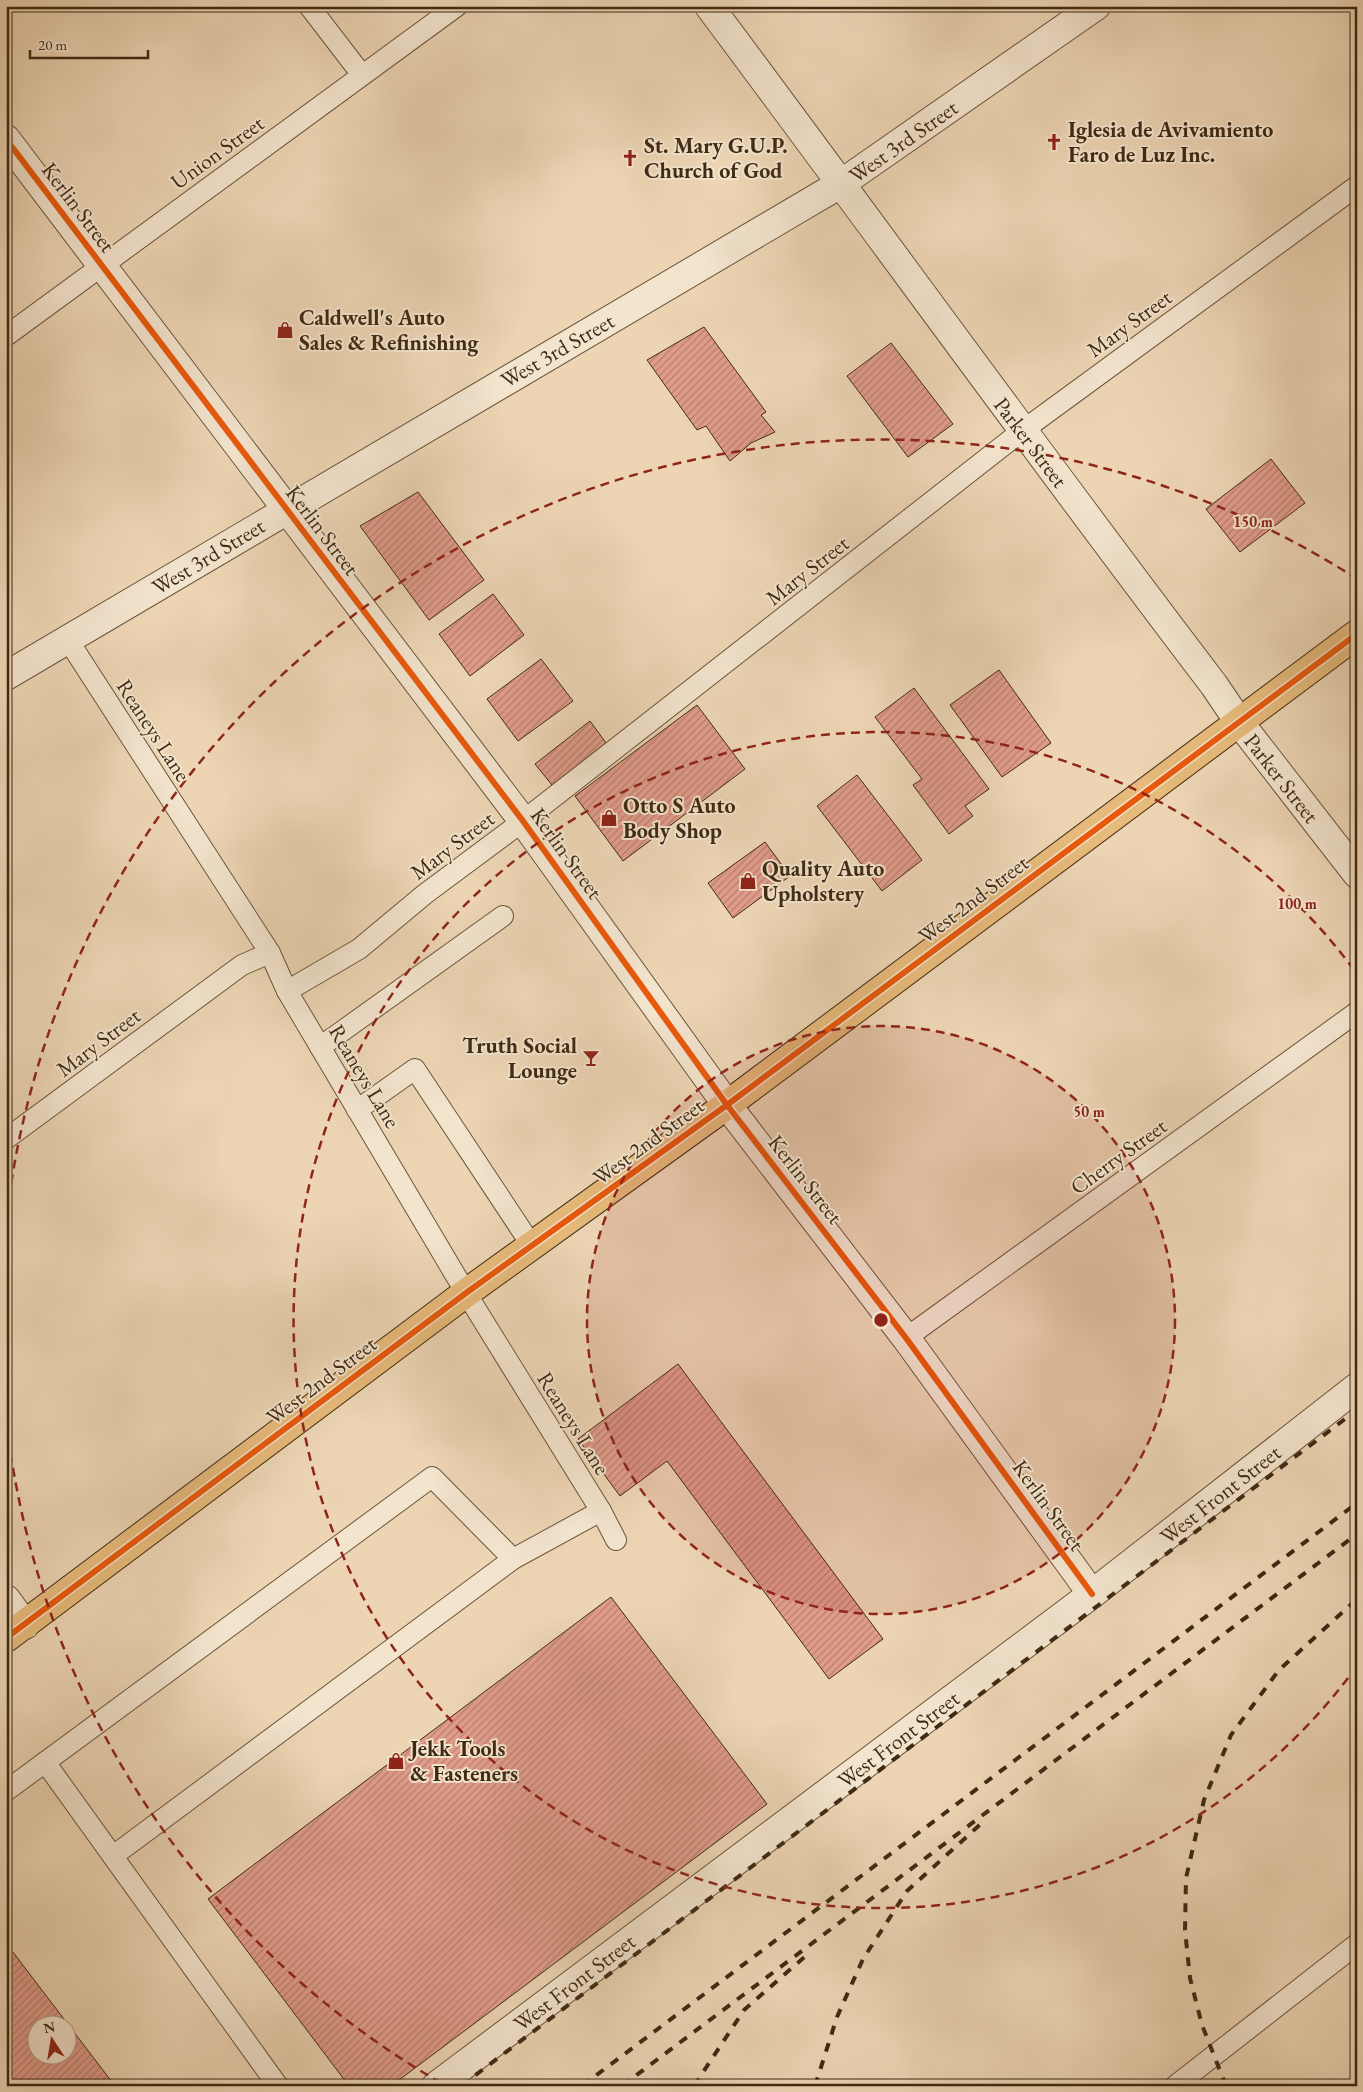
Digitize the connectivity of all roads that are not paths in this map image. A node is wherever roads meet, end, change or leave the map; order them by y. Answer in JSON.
{"nodes":[{"id":1,"x":309,"y":6,"type":"edge"},
{"id":2,"x":457,"y":6,"type":"edge"},
{"id":3,"x":709,"y":6,"type":"edge"},
{"id":4,"x":1096,"y":6,"type":"edge"},
{"id":5,"x":362,"y":75,"type":"junction"},
{"id":6,"x":6,"y":139,"type":"edge"},
{"id":7,"x":842,"y":184,"type":"junction"},
{"id":8,"x":1357,"y":186,"type":"edge"},
{"id":9,"x":101,"y":266,"type":"junction"},
{"id":10,"x":6,"y":336,"type":"edge"},
{"id":11,"x":1022,"y":431,"type":"junction"},
{"id":12,"x":285,"y":510,"type":"junction"},
{"id":13,"x":1357,"y":634,"type":"edge"},
{"id":14,"x":68,"y":640,"type":"junction"},
{"id":15,"x":6,"y":676,"type":"edge"},
{"id":16,"x":1239,"y":722,"type":"junction"},
{"id":17,"x":523,"y":821,"type":"junction"},
{"id":18,"x":1357,"y":874,"type":"edge"},
{"id":19,"x":503,"y":916,"type":"dead end"},
{"id":20,"x":270,"y":953,"type":"junction"},
{"id":21,"x":287,"y":991,"type":"junction"},
{"id":22,"x":1357,"y":1012,"type":"edge"},
{"id":23,"x":320,"y":1047,"type":"junction"},
{"id":24,"x":727,"y":1105,"type":"junction"},
{"id":25,"x":358,"y":1110,"type":"junction"},
{"id":26,"x":6,"y":1140,"type":"edge"},
{"id":27,"x":532,"y":1246,"type":"junction"},
{"id":28,"x":466,"y":1293,"type":"junction"},
{"id":29,"x":906,"y":1338,"type":"junction"},
{"id":30,"x":1357,"y":1387,"type":"edge"},
{"id":31,"x":601,"y":1511,"type":"junction"},
{"id":32,"x":616,"y":1540,"type":"dead end"},
{"id":33,"x":513,"y":1558,"type":"junction"},
{"id":34,"x":1092,"y":1594,"type":"junction"},
{"id":35,"x":6,"y":1599,"type":"edge"},
{"id":36,"x":16,"y":1632,"type":"edge"},
{"id":37,"x":45,"y":1762,"type":"junction"},
{"id":38,"x":6,"y":1791,"type":"edge"},
{"id":39,"x":113,"y":1856,"type":"junction"},
{"id":40,"x":1357,"y":1944,"type":"edge"},
{"id":41,"x":278,"y":2086,"type":"edge"},
{"id":42,"x":436,"y":2086,"type":"edge"},
{"id":43,"x":1176,"y":2086,"type":"edge"}],
"edges":[{"from":1,"to":5,"type":"lane"},
{"from":2,"to":5,"type":"lane","name":"Union Street"},
{"from":3,"to":7,"type":"street","name":"Parker Street"},
{"from":4,"to":7,"type":"street","name":"West 3rd Street"},
{"from":5,"to":9,"type":"lane","name":"Union Street"},
{"from":6,"to":9,"type":"street","name":"Kerlin Street"},
{"from":7,"to":11,"type":"street","name":"Parker Street"},
{"from":7,"to":12,"type":"street","name":"West 3rd Street"},
{"from":8,"to":11,"type":"lane","name":"Mary Street"},
{"from":9,"to":10,"type":"lane","name":"Union Street"},
{"from":9,"to":12,"type":"street","name":"Kerlin Street"},
{"from":11,"to":16,"type":"street","name":"Parker Street"},
{"from":11,"to":17,"type":"lane","name":"Mary Street"},
{"from":12,"to":14,"type":"street","name":"West 3rd Street"},
{"from":12,"to":17,"type":"street","name":"Kerlin Street"},
{"from":13,"to":16,"type":"main road","name":"West 2nd Street"},
{"from":14,"to":15,"type":"street","name":"West 3rd Street"},
{"from":14,"to":20,"type":"lane","name":"Reaneys Lane"},
{"from":16,"to":18,"type":"street","name":"Parker Street"},
{"from":16,"to":24,"type":"main road","name":"West 2nd Street"},
{"from":17,"to":21,"type":"lane","name":"Mary Street"},
{"from":17,"to":24,"type":"street","name":"Kerlin Street"},
{"from":19,"to":23,"type":"lane"},
{"from":20,"to":21,"type":"lane","name":"Reaneys Lane"},
{"from":20,"to":26,"type":"lane","name":"Mary Street"},
{"from":21,"to":23,"type":"lane","name":"Reaneys Lane"},
{"from":22,"to":29,"type":"lane","name":"Cherry Street"},
{"from":23,"to":25,"type":"lane","name":"Reaneys Lane"},
{"from":24,"to":27,"type":"main road","name":"West 2nd Street"},
{"from":24,"to":29,"type":"street","name":"Kerlin Street"},
{"from":25,"to":27,"type":"lane"},
{"from":25,"to":28,"type":"lane","name":"Reaneys Lane"},
{"from":27,"to":28,"type":"main road","name":"West 2nd Street"},
{"from":28,"to":31,"type":"lane","name":"Reaneys Lane"},
{"from":28,"to":36,"type":"main road","name":"West 2nd Street"},
{"from":29,"to":34,"type":"street","name":"Kerlin Street"},
{"from":30,"to":34,"type":"street","name":"West Front Street"},
{"from":31,"to":32,"type":"lane","name":"Reaneys Lane"},
{"from":31,"to":33,"type":"lane"},
{"from":33,"to":37,"type":"lane"},
{"from":33,"to":39,"type":"lane"},
{"from":34,"to":42,"type":"street","name":"West Front Street"},
{"from":35,"to":36,"type":"street"},
{"from":37,"to":38,"type":"lane"},
{"from":37,"to":39,"type":"lane"},
{"from":39,"to":41,"type":"lane"},
{"from":40,"to":43,"type":"lane"}]}
